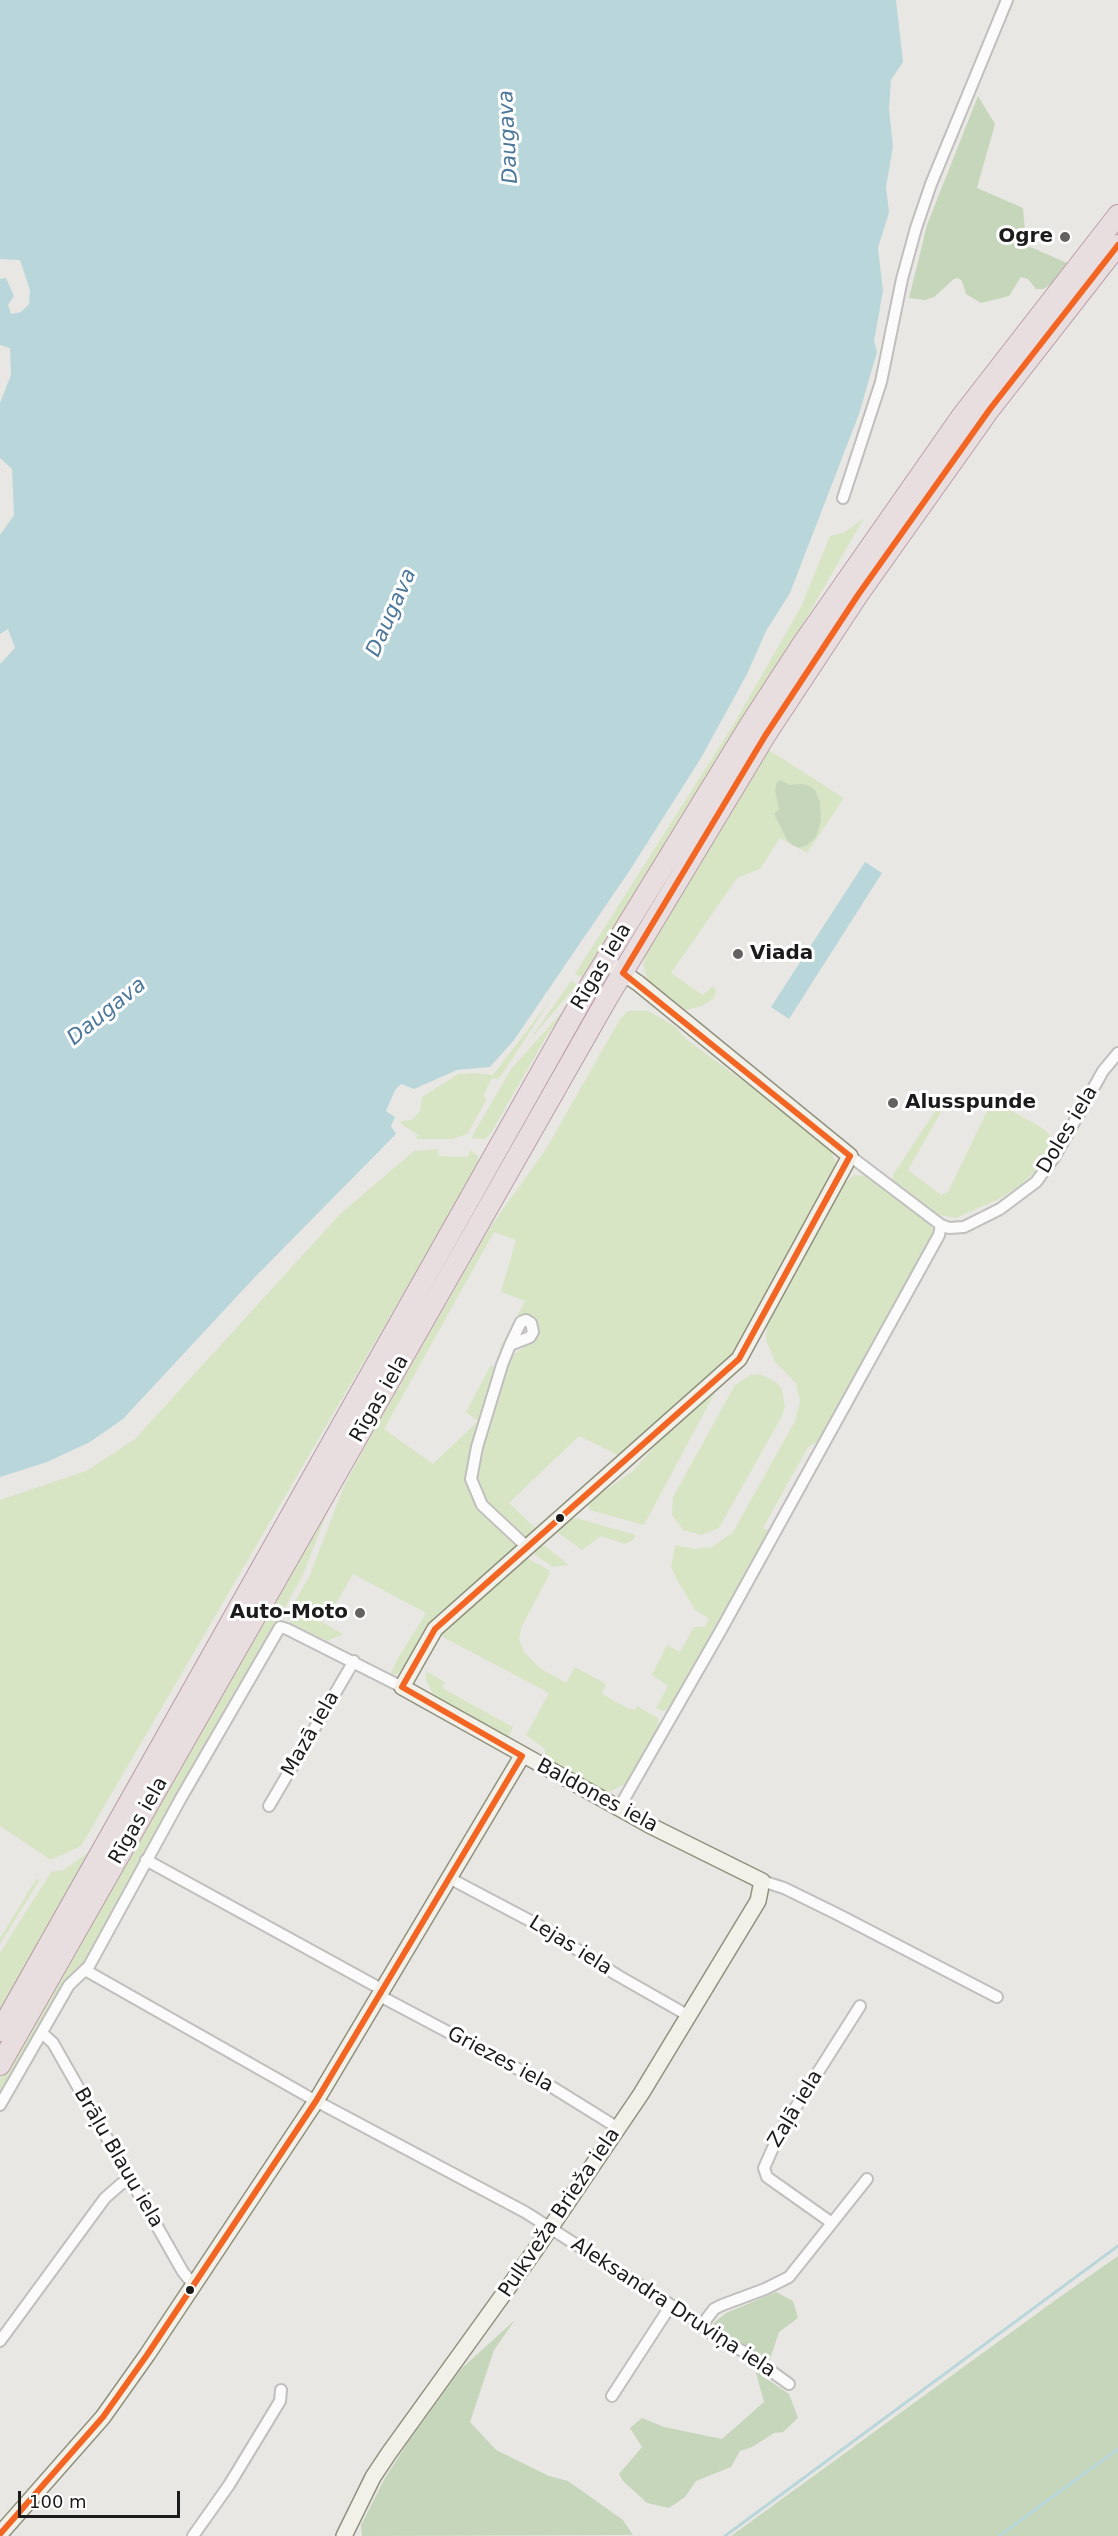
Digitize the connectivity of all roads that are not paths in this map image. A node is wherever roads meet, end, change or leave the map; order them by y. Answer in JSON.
{"nodes":[{"id":1,"x":1007,"y":0,"type":"edge"},
{"id":2,"x":1118,"y":215,"type":"edge"},
{"id":3,"x":1118,"y":245,"type":"edge"},
{"id":4,"x":843,"y":498,"type":"dead end"},
{"id":5,"x":758,"y":729,"type":"junction"},
{"id":6,"x":605,"y":961,"type":"junction"},
{"id":7,"x":623,"y":972,"type":"junction"},
{"id":8,"x":1118,"y":1053,"type":"edge"},
{"id":9,"x":850,"y":1156,"type":"junction"},
{"id":10,"x":941,"y":1225,"type":"junction"},
{"id":11,"x":510,"y":1345,"type":"dead end"},
{"id":12,"x":527,"y":1547,"type":"junction"},
{"id":13,"x":354,"y":1661,"type":"junction"},
{"id":14,"x":402,"y":1687,"type":"junction"},
{"id":15,"x":522,"y":1756,"type":"junction"},
{"id":16,"x":269,"y":1806,"type":"dead end"},
{"id":17,"x":619,"y":1808,"type":"junction"},
{"id":18,"x":146,"y":1860,"type":"junction"},
{"id":19,"x":451,"y":1879,"type":"junction"},
{"id":20,"x":762,"y":1881,"type":"junction"},
{"id":21,"x":85,"y":1970,"type":"junction"},
{"id":22,"x":382,"y":1993,"type":"junction"},
{"id":23,"x":997,"y":1997,"type":"dead end"},
{"id":24,"x":860,"y":2006,"type":"dead end"},
{"id":25,"x":689,"y":2016,"type":"junction"},
{"id":26,"x":0,"y":2031,"type":"edge"},
{"id":27,"x":42,"y":2033,"type":"junction"},
{"id":28,"x":0,"y":2065,"type":"edge"},
{"id":29,"x":316,"y":2101,"type":"junction"},
{"id":30,"x":0,"y":2104,"type":"edge"},
{"id":31,"x":618,"y":2128,"type":"junction"},
{"id":32,"x":867,"y":2179,"type":"dead end"},
{"id":33,"x":130,"y":2180,"type":"junction"},
{"id":34,"x":832,"y":2223,"type":"junction"},
{"id":35,"x":550,"y":2228,"type":"junction"},
{"id":36,"x":194,"y":2284,"type":"junction"},
{"id":37,"x":671,"y":2305,"type":"junction"},
{"id":38,"x":702,"y":2325,"type":"junction"},
{"id":39,"x":0,"y":2341,"type":"edge"},
{"id":40,"x":789,"y":2384,"type":"dead end"},
{"id":41,"x":282,"y":2390,"type":"dead end"},
{"id":42,"x":612,"y":2396,"type":"dead end"},
{"id":43,"x":0,"y":2534,"type":"edge"},
{"id":44,"x":193,"y":2536,"type":"edge"},
{"id":45,"x":344,"y":2536,"type":"edge"}],
"edges":[{"from":1,"to":4,"type":"street"},
{"from":2,"to":5,"type":"highway"},
{"from":3,"to":5,"type":"highway"},
{"from":5,"to":6,"type":"highway","name":"Rīgas iela"},
{"from":5,"to":7,"type":"highway","name":"Rīgas iela"},
{"from":6,"to":7,"type":"street"},
{"from":6,"to":26,"type":"highway","name":"Rīgas iela"},
{"from":7,"to":9,"type":"street"},
{"from":7,"to":28,"type":"highway","name":"Rīgas iela"},
{"from":8,"to":10,"type":"street","name":"Doles iela"},
{"from":9,"to":10,"type":"street"},
{"from":9,"to":12,"type":"street"},
{"from":10,"to":17,"type":"street"},
{"from":11,"to":12,"type":"street"},
{"from":12,"to":14,"type":"street"},
{"from":13,"to":14,"type":"street","name":"Baldones iela"},
{"from":13,"to":16,"type":"street","name":"Mazā iela"},
{"from":13,"to":18,"type":"street","name":"Baldones iela"},
{"from":14,"to":15,"type":"street","name":"Baldones iela"},
{"from":15,"to":17,"type":"street","name":"Baldones iela"},
{"from":15,"to":19,"type":"street"},
{"from":17,"to":20,"type":"street","name":"Baldones iela"},
{"from":18,"to":21,"type":"street","name":"Rīgas iela"},
{"from":18,"to":22,"type":"street","name":"Griezes iela"},
{"from":19,"to":22,"type":"street"},
{"from":19,"to":25,"type":"street","name":"Lejas iela"},
{"from":20,"to":23,"type":"street","name":"Baldones iela"},
{"from":20,"to":25,"type":"street","name":"Pulkveža Brieža iela"},
{"from":21,"to":27,"type":"street","name":"Rīgas iela"},
{"from":21,"to":29,"type":"street","name":"Aleksandra Druviņa iela"},
{"from":22,"to":29,"type":"street"},
{"from":22,"to":31,"type":"street","name":"Griezes iela"},
{"from":24,"to":34,"type":"street","name":"Zaļā iela"},
{"from":25,"to":31,"type":"street","name":"Pulkveža Brieža iela"},
{"from":27,"to":30,"type":"street","name":"Rīgas iela"},
{"from":27,"to":33,"type":"street","name":"Brāļu Blauu iela"},
{"from":29,"to":35,"type":"street","name":"Aleksandra Druviņa iela"},
{"from":29,"to":36,"type":"street"},
{"from":31,"to":35,"type":"street","name":"Pulkveža Brieža iela"},
{"from":32,"to":34,"type":"street"},
{"from":33,"to":36,"type":"street","name":"Brāļu Blauu iela"},
{"from":33,"to":39,"type":"street"},
{"from":34,"to":38,"type":"street"},
{"from":35,"to":37,"type":"street","name":"Aleksandra Druviņa iela"},
{"from":35,"to":45,"type":"street","name":"Pulkveža Brieža iela"},
{"from":36,"to":43,"type":"street"},
{"from":37,"to":38,"type":"street","name":"Aleksandra Druviņa iela"},
{"from":37,"to":42,"type":"street"},
{"from":38,"to":40,"type":"street","name":"Aleksandra Druviņa iela"},
{"from":41,"to":44,"type":"street"}]}
